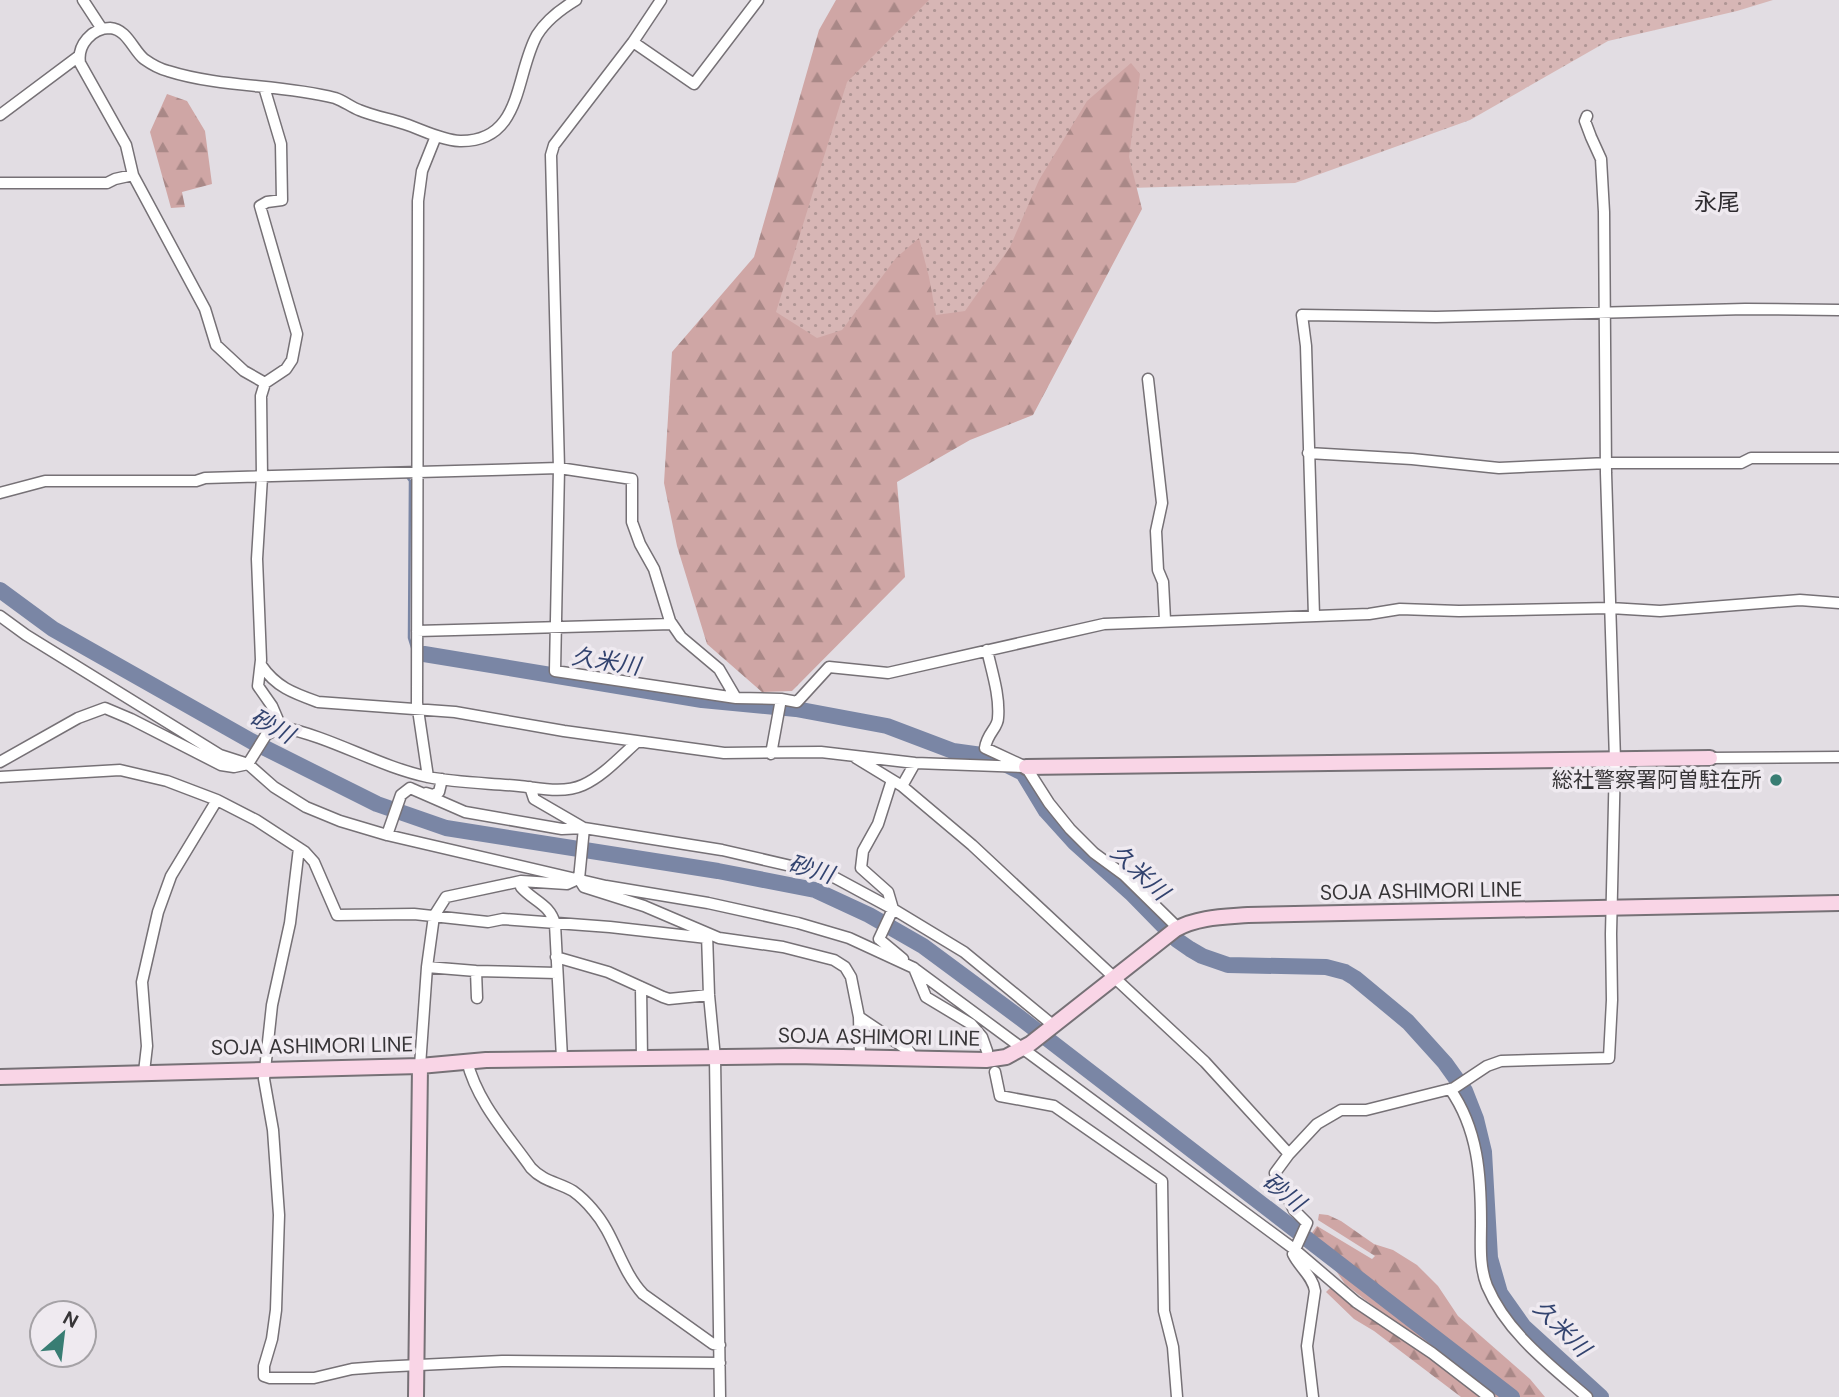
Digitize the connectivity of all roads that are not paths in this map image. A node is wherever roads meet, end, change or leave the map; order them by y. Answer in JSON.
{"nodes":[{"id":1,"x":83,"y":0,"type":"edge"},
{"id":2,"x":576,"y":0,"type":"edge"},
{"id":3,"x":662,"y":0,"type":"edge"},
{"id":4,"x":758,"y":0,"type":"edge"},
{"id":5,"x":102,"y":29,"type":"junction"},
{"id":6,"x":633,"y":42,"type":"junction"},
{"id":7,"x":79,"y":56,"type":"junction"},
{"id":8,"x":264,"y":87,"type":"junction"},
{"id":9,"x":0,"y":116,"type":"edge"},
{"id":10,"x":1587,"y":116,"type":"dead end"},
{"id":11,"x":436,"y":136,"type":"junction"},
{"id":12,"x":133,"y":175,"type":"junction"},
{"id":13,"x":0,"y":183,"type":"edge"},
{"id":14,"x":1839,"y":310,"type":"edge"},
{"id":15,"x":1605,"y":313,"type":"junction"},
{"id":16,"x":1148,"y":379,"type":"dead end"},
{"id":17,"x":265,"y":383,"type":"junction"},
{"id":18,"x":1308,"y":453,"type":"junction"},
{"id":19,"x":1839,"y":458,"type":"edge"},
{"id":20,"x":1608,"y":463,"type":"junction"},
{"id":21,"x":559,"y":468,"type":"junction"},
{"id":22,"x":416,"y":472,"type":"junction"},
{"id":23,"x":262,"y":480,"type":"junction"},
{"id":24,"x":0,"y":493,"type":"edge"},
{"id":25,"x":1839,"y":603,"type":"edge"},
{"id":26,"x":1610,"y":608,"type":"junction"},
{"id":27,"x":0,"y":616,"type":"edge"},
{"id":28,"x":1314,"y":616,"type":"junction"},
{"id":29,"x":1165,"y":620,"type":"junction"},
{"id":30,"x":672,"y":624,"type":"junction"},
{"id":31,"x":556,"y":627,"type":"junction"},
{"id":32,"x":417,"y":631,"type":"junction"},
{"id":33,"x":988,"y":650,"type":"junction"},
{"id":34,"x":261,"y":665,"type":"junction"},
{"id":35,"x":736,"y":698,"type":"junction"},
{"id":36,"x":780,"y":704,"type":"junction"},
{"id":37,"x":418,"y":708,"type":"junction"},
{"id":38,"x":281,"y":727,"type":"junction"},
{"id":39,"x":637,"y":742,"type":"junction"},
{"id":40,"x":771,"y":754,"type":"junction"},
{"id":41,"x":851,"y":755,"type":"junction"},
{"id":42,"x":1839,"y":757,"type":"edge"},
{"id":43,"x":1710,"y":758,"type":"joint"},
{"id":44,"x":1615,"y":760,"type":"junction"},
{"id":45,"x":250,"y":761,"type":"junction"},
{"id":46,"x":0,"y":762,"type":"edge"},
{"id":47,"x":915,"y":763,"type":"junction"},
{"id":48,"x":1021,"y":767,"type":"junction"},
{"id":49,"x":0,"y":777,"type":"edge"},
{"id":50,"x":428,"y":777,"type":"junction"},
{"id":51,"x":442,"y":779,"type":"junction"},
{"id":52,"x":892,"y":780,"type":"junction"},
{"id":53,"x":902,"y":786,"type":"junction"},
{"id":54,"x":530,"y":787,"type":"junction"},
{"id":55,"x":410,"y":788,"type":"junction"},
{"id":56,"x":217,"y":800,"type":"junction"},
{"id":57,"x":584,"y":828,"type":"junction"},
{"id":58,"x":387,"y":835,"type":"junction"},
{"id":59,"x":299,"y":848,"type":"junction"},
{"id":60,"x":579,"y":879,"type":"junction"},
{"id":61,"x":521,"y":881,"type":"junction"},
{"id":62,"x":1839,"y":903,"type":"edge"},
{"id":63,"x":893,"y":909,"type":"junction"},
{"id":64,"x":1612,"y":910,"type":"junction"},
{"id":65,"x":434,"y":916,"type":"junction"},
{"id":66,"x":555,"y":924,"type":"junction"},
{"id":67,"x":1173,"y":931,"type":"junction"},
{"id":68,"x":707,"y":936,"type":"junction"},
{"id":69,"x":879,"y":939,"type":"junction"},
{"id":70,"x":858,"y":942,"type":"junction"},
{"id":71,"x":556,"y":957,"type":"junction"},
{"id":72,"x":427,"y":967,"type":"junction"},
{"id":73,"x":914,"y":968,"type":"junction"},
{"id":74,"x":476,"y":971,"type":"junction"},
{"id":75,"x":557,"y":973,"type":"junction"},
{"id":76,"x":1114,"y":978,"type":"junction"},
{"id":77,"x":641,"y":986,"type":"junction"},
{"id":78,"x":709,"y":995,"type":"junction"},
{"id":79,"x":477,"y":998,"type":"dead end"},
{"id":80,"x":859,"y":1017,"type":"junction"},
{"id":81,"x":1052,"y":1027,"type":"junction"},
{"id":82,"x":1027,"y":1046,"type":"junction"},
{"id":83,"x":987,"y":1051,"type":"dead end"},
{"id":84,"x":860,"y":1056,"type":"junction"},
{"id":85,"x":913,"y":1057,"type":"junction"},
{"id":86,"x":562,"y":1058,"type":"junction"},
{"id":87,"x":642,"y":1058,"type":"junction"},
{"id":88,"x":715,"y":1058,"type":"junction"},
{"id":89,"x":467,"y":1061,"type":"junction"},
{"id":90,"x":420,"y":1066,"type":"junction"},
{"id":91,"x":265,"y":1068,"type":"junction"},
{"id":92,"x":144,"y":1072,"type":"junction"},
{"id":93,"x":995,"y":1072,"type":"dead end"},
{"id":94,"x":0,"y":1077,"type":"edge"},
{"id":95,"x":1452,"y":1089,"type":"junction"},
{"id":96,"x":1289,"y":1154,"type":"junction"},
{"id":97,"x":1296,"y":1245,"type":"junction"},
{"id":98,"x":720,"y":1345,"type":"junction"},
{"id":99,"x":720,"y":1363,"type":"junction"},
{"id":100,"x":417,"y":1366,"type":"junction"},
{"id":101,"x":416,"y":1397,"type":"edge"},
{"id":102,"x":720,"y":1397,"type":"edge"},
{"id":103,"x":1177,"y":1397,"type":"edge"},
{"id":104,"x":1313,"y":1397,"type":"edge"},
{"id":105,"x":1489,"y":1397,"type":"edge"},
{"id":106,"x":1587,"y":1397,"type":"edge"}],
"edges":[{"from":1,"to":5,"type":"street"},
{"from":2,"to":11,"type":"street"},
{"from":3,"to":6,"type":"street"},
{"from":4,"to":6,"type":"street"},
{"from":5,"to":7,"type":"street"},
{"from":5,"to":8,"type":"street"},
{"from":6,"to":21,"type":"street"},
{"from":7,"to":9,"type":"street"},
{"from":7,"to":12,"type":"street"},
{"from":8,"to":11,"type":"street"},
{"from":8,"to":17,"type":"street"},
{"from":10,"to":15,"type":"street"},
{"from":11,"to":22,"type":"street"},
{"from":12,"to":13,"type":"street"},
{"from":12,"to":17,"type":"street"},
{"from":14,"to":15,"type":"street"},
{"from":15,"to":18,"type":"street"},
{"from":15,"to":20,"type":"street"},
{"from":16,"to":29,"type":"street"},
{"from":17,"to":23,"type":"street"},
{"from":18,"to":20,"type":"street"},
{"from":18,"to":28,"type":"street"},
{"from":19,"to":20,"type":"street"},
{"from":20,"to":26,"type":"street"},
{"from":21,"to":22,"type":"street"},
{"from":21,"to":30,"type":"street"},
{"from":21,"to":31,"type":"street"},
{"from":22,"to":23,"type":"street"},
{"from":22,"to":32,"type":"street"},
{"from":23,"to":24,"type":"street"},
{"from":23,"to":34,"type":"street"},
{"from":25,"to":26,"type":"street"},
{"from":26,"to":28,"type":"street"},
{"from":26,"to":44,"type":"street"},
{"from":27,"to":45,"type":"street"},
{"from":28,"to":29,"type":"street"},
{"from":29,"to":33,"type":"street"},
{"from":30,"to":31,"type":"street"},
{"from":30,"to":35,"type":"street"},
{"from":31,"to":32,"type":"street"},
{"from":31,"to":35,"type":"street"},
{"from":32,"to":37,"type":"street"},
{"from":33,"to":36,"type":"street"},
{"from":33,"to":48,"type":"street"},
{"from":34,"to":37,"type":"street"},
{"from":34,"to":38,"type":"street"},
{"from":35,"to":36,"type":"street"},
{"from":36,"to":40,"type":"street"},
{"from":37,"to":39,"type":"street"},
{"from":37,"to":50,"type":"street"},
{"from":38,"to":45,"type":"street"},
{"from":38,"to":50,"type":"street"},
{"from":39,"to":40,"type":"street"},
{"from":39,"to":54,"type":"street"},
{"from":40,"to":41,"type":"street"},
{"from":41,"to":47,"type":"street"},
{"from":41,"to":52,"type":"street"},
{"from":42,"to":43,"type":"street"},
{"from":43,"to":44,"type":"main road"},
{"from":44,"to":48,"type":"main road"},
{"from":44,"to":64,"type":"street"},
{"from":45,"to":46,"type":"street"},
{"from":45,"to":58,"type":"street"},
{"from":47,"to":48,"type":"street"},
{"from":47,"to":53,"type":"street"},
{"from":48,"to":67,"type":"street"},
{"from":49,"to":56,"type":"street"},
{"from":50,"to":51,"type":"street"},
{"from":51,"to":54,"type":"street"},
{"from":51,"to":55,"type":"street"},
{"from":52,"to":53,"type":"street"},
{"from":52,"to":63,"type":"street"},
{"from":53,"to":76,"type":"street"},
{"from":54,"to":57,"type":"street"},
{"from":55,"to":57,"type":"street"},
{"from":55,"to":58,"type":"street"},
{"from":56,"to":59,"type":"street"},
{"from":56,"to":92,"type":"street"},
{"from":57,"to":60,"type":"street"},
{"from":57,"to":63,"type":"street"},
{"from":58,"to":60,"type":"street"},
{"from":59,"to":65,"type":"street"},
{"from":59,"to":91,"type":"street"},
{"from":60,"to":61,"type":"street"},
{"from":60,"to":68,"type":"street"},
{"from":60,"to":70,"type":"street"},
{"from":61,"to":65,"type":"street"},
{"from":61,"to":66,"type":"street"},
{"from":62,"to":64,"type":"main road","name":"SOJA ASHIMORI LINE"},
{"from":63,"to":69,"type":"street"},
{"from":63,"to":81,"type":"street"},
{"from":64,"to":67,"type":"main road","name":"SOJA ASHIMORI LINE"},
{"from":64,"to":95,"type":"street"},
{"from":65,"to":66,"type":"street"},
{"from":65,"to":72,"type":"street"},
{"from":66,"to":68,"type":"street"},
{"from":66,"to":71,"type":"street"},
{"from":67,"to":76,"type":"main road","name":"SOJA ASHIMORI LINE"},
{"from":68,"to":78,"type":"street"},
{"from":68,"to":80,"type":"street"},
{"from":69,"to":70,"type":"street"},
{"from":69,"to":73,"type":"street"},
{"from":70,"to":73,"type":"street"},
{"from":71,"to":75,"type":"street"},
{"from":71,"to":77,"type":"street"},
{"from":72,"to":74,"type":"street"},
{"from":72,"to":90,"type":"street"},
{"from":73,"to":82,"type":"street"},
{"from":73,"to":83,"type":"street"},
{"from":74,"to":75,"type":"street"},
{"from":74,"to":79,"type":"street"},
{"from":75,"to":86,"type":"street"},
{"from":76,"to":81,"type":"main road","name":"SOJA ASHIMORI LINE"},
{"from":76,"to":96,"type":"street"},
{"from":77,"to":78,"type":"street"},
{"from":77,"to":87,"type":"street"},
{"from":78,"to":88,"type":"street"},
{"from":80,"to":84,"type":"street"},
{"from":80,"to":85,"type":"street"},
{"from":81,"to":82,"type":"main road","name":"SOJA ASHIMORI LINE"},
{"from":82,"to":85,"type":"main road","name":"SOJA ASHIMORI LINE"},
{"from":82,"to":97,"type":"street"},
{"from":84,"to":85,"type":"main road","name":"SOJA ASHIMORI LINE"},
{"from":84,"to":88,"type":"main road","name":"SOJA ASHIMORI LINE"},
{"from":86,"to":87,"type":"main road","name":"SOJA ASHIMORI LINE"},
{"from":86,"to":89,"type":"main road","name":"SOJA ASHIMORI LINE"},
{"from":87,"to":88,"type":"main road","name":"SOJA ASHIMORI LINE"},
{"from":88,"to":98,"type":"street"},
{"from":89,"to":90,"type":"main road","name":"SOJA ASHIMORI LINE"},
{"from":89,"to":98,"type":"street"},
{"from":90,"to":91,"type":"main road","name":"SOJA ASHIMORI LINE"},
{"from":90,"to":100,"type":"main road"},
{"from":91,"to":92,"type":"main road","name":"SOJA ASHIMORI LINE"},
{"from":91,"to":100,"type":"street"},
{"from":92,"to":94,"type":"main road","name":"SOJA ASHIMORI LINE"},
{"from":93,"to":103,"type":"street"},
{"from":95,"to":96,"type":"street"},
{"from":95,"to":106,"type":"street"},
{"from":96,"to":97,"type":"street"},
{"from":97,"to":104,"type":"street"},
{"from":97,"to":105,"type":"street"},
{"from":98,"to":99,"type":"street"},
{"from":99,"to":100,"type":"street"},
{"from":99,"to":102,"type":"street"},
{"from":100,"to":101,"type":"main road"}]}
